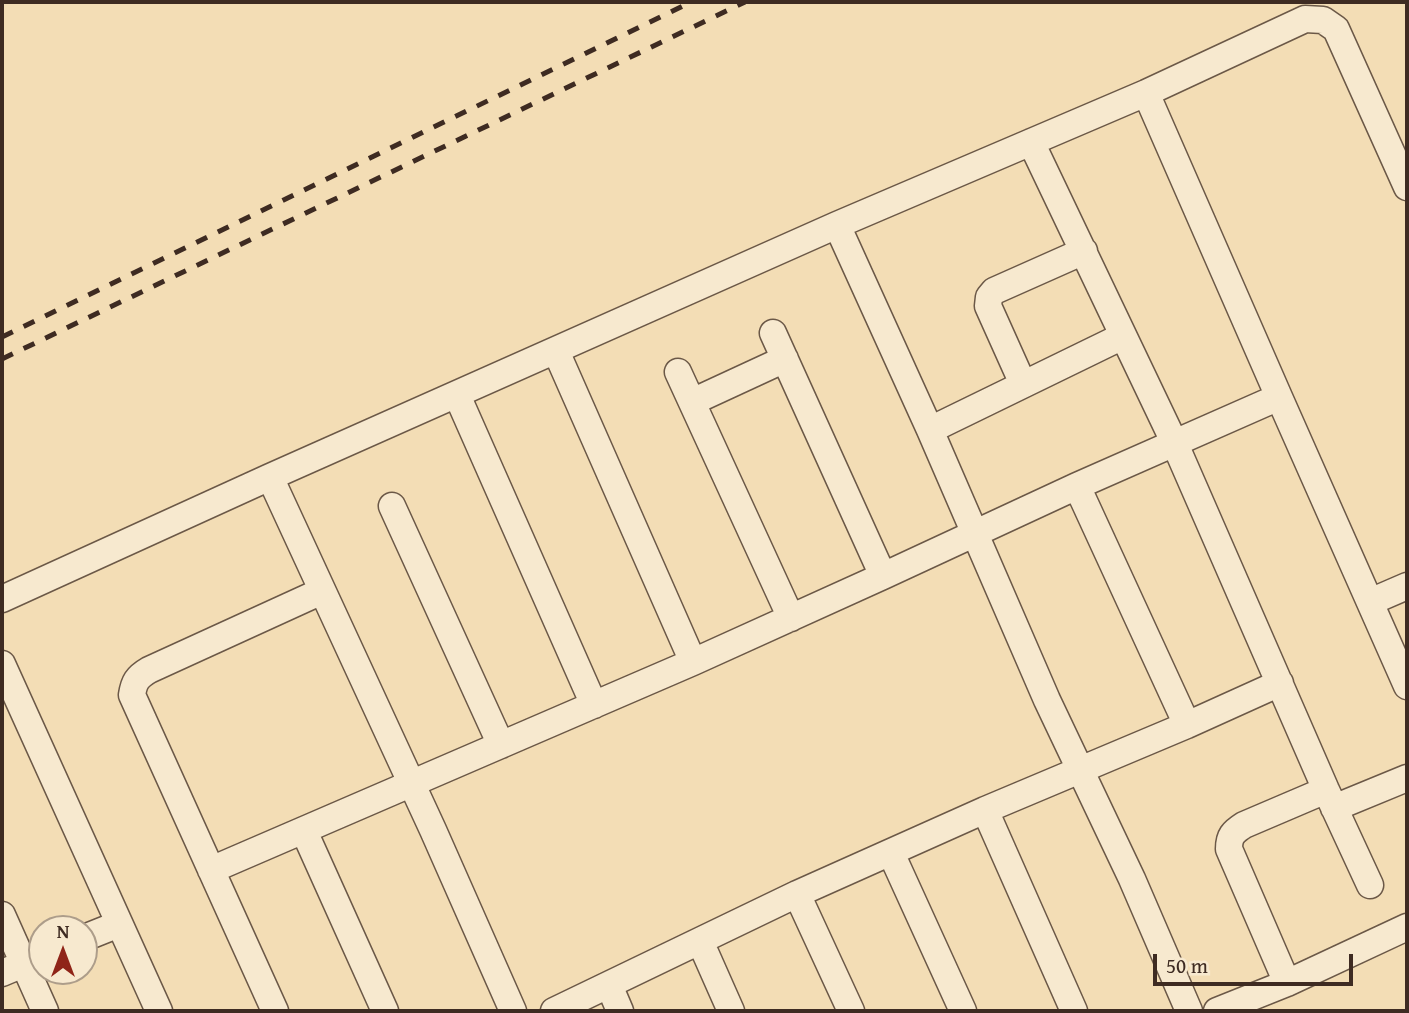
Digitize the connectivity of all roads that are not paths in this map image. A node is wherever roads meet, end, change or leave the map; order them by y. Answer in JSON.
{"nodes":[{"id":1,"x":1146,"y":93,"type":"junction"},
{"id":2,"x":1031,"y":142,"type":"junction"},
{"id":3,"x":1407,"y":187,"type":"edge"},
{"id":4,"x":837,"y":225,"type":"junction"},
{"id":5,"x":1084,"y":251,"type":"junction"},
{"id":6,"x":773,"y":332,"type":"dead end"},
{"id":7,"x":1123,"y":336,"type":"junction"},
{"id":8,"x":556,"y":352,"type":"junction"},
{"id":9,"x":785,"y":359,"type":"junction"},
{"id":10,"x":678,"y":372,"type":"dead end"},
{"id":11,"x":1023,"y":384,"type":"junction"},
{"id":12,"x":457,"y":395,"type":"junction"},
{"id":13,"x":1279,"y":397,"type":"junction"},
{"id":14,"x":692,"y":402,"type":"junction"},
{"id":15,"x":930,"y":430,"type":"junction"},
{"id":16,"x":1175,"y":444,"type":"junction"},
{"id":17,"x":270,"y":477,"type":"junction"},
{"id":18,"x":1077,"y":486,"type":"junction"},
{"id":19,"x":391,"y":506,"type":"dead end"},
{"id":20,"x":975,"y":534,"type":"junction"},
{"id":21,"x":883,"y":576,"type":"junction"},
{"id":22,"x":1407,"y":586,"type":"edge"},
{"id":23,"x":323,"y":592,"type":"junction"},
{"id":24,"x":2,"y":599,"type":"edge"},
{"id":25,"x":1370,"y":603,"type":"junction"},
{"id":26,"x":791,"y":618,"type":"junction"},
{"id":27,"x":693,"y":662,"type":"junction"},
{"id":28,"x":2,"y":664,"type":"edge"},
{"id":29,"x":1280,"y":683,"type":"junction"},
{"id":30,"x":1407,"y":685,"type":"edge"},
{"id":31,"x":594,"y":705,"type":"junction"},
{"id":32,"x":1187,"y":725,"type":"junction"},
{"id":33,"x":501,"y":744,"type":"junction"},
{"id":34,"x":1081,"y":770,"type":"junction"},
{"id":35,"x":1407,"y":778,"type":"edge"},
{"id":36,"x":411,"y":785,"type":"junction"},
{"id":37,"x":1330,"y":799,"type":"junction"},
{"id":38,"x":985,"y":810,"type":"junction"},
{"id":39,"x":304,"y":831,"type":"junction"},
{"id":40,"x":891,"y":853,"type":"junction"},
{"id":41,"x":211,"y":870,"type":"junction"},
{"id":42,"x":1370,"y":885,"type":"dead end"},
{"id":43,"x":797,"y":894,"type":"junction"},
{"id":44,"x":2,"y":915,"type":"edge"},
{"id":45,"x":119,"y":924,"type":"junction"},
{"id":46,"x":1407,"y":927,"type":"edge"},
{"id":47,"x":98,"y":932,"type":"edge"},
{"id":48,"x":700,"y":941,"type":"junction"},
{"id":49,"x":23,"y":964,"type":"edge"},
{"id":50,"x":1287,"y":983,"type":"junction"},
{"id":51,"x":609,"y":985,"type":"junction"},
{"id":52,"x":45,"y":1011,"type":"edge"},
{"id":53,"x":159,"y":1011,"type":"edge"},
{"id":54,"x":275,"y":1011,"type":"edge"},
{"id":55,"x":385,"y":1011,"type":"edge"},
{"id":56,"x":513,"y":1011,"type":"edge"},
{"id":57,"x":554,"y":1011,"type":"edge"},
{"id":58,"x":620,"y":1011,"type":"edge"},
{"id":59,"x":731,"y":1011,"type":"edge"},
{"id":60,"x":851,"y":1011,"type":"edge"},
{"id":61,"x":963,"y":1011,"type":"edge"},
{"id":62,"x":1074,"y":1011,"type":"edge"},
{"id":63,"x":1189,"y":1011,"type":"edge"},
{"id":64,"x":1217,"y":1011,"type":"edge"}],
"edges":[{"from":1,"to":2,"type":"street"},
{"from":1,"to":3,"type":"street"},
{"from":1,"to":13,"type":"street"},
{"from":2,"to":4,"type":"street"},
{"from":2,"to":5,"type":"street"},
{"from":4,"to":8,"type":"street"},
{"from":4,"to":15,"type":"street"},
{"from":5,"to":7,"type":"street"},
{"from":5,"to":11,"type":"street"},
{"from":6,"to":9,"type":"street"},
{"from":7,"to":11,"type":"street"},
{"from":7,"to":16,"type":"street"},
{"from":8,"to":12,"type":"street"},
{"from":8,"to":27,"type":"street"},
{"from":9,"to":14,"type":"street"},
{"from":9,"to":21,"type":"street"},
{"from":10,"to":14,"type":"street"},
{"from":11,"to":15,"type":"street"},
{"from":12,"to":17,"type":"street"},
{"from":12,"to":31,"type":"street"},
{"from":13,"to":16,"type":"street"},
{"from":13,"to":25,"type":"street"},
{"from":14,"to":26,"type":"street"},
{"from":15,"to":20,"type":"street"},
{"from":16,"to":18,"type":"street"},
{"from":16,"to":29,"type":"street"},
{"from":17,"to":23,"type":"street"},
{"from":17,"to":24,"type":"street"},
{"from":18,"to":20,"type":"street"},
{"from":18,"to":32,"type":"street"},
{"from":19,"to":33,"type":"street"},
{"from":20,"to":21,"type":"street"},
{"from":20,"to":34,"type":"street"},
{"from":21,"to":26,"type":"street"},
{"from":22,"to":25,"type":"street"},
{"from":23,"to":36,"type":"street"},
{"from":23,"to":41,"type":"street"},
{"from":25,"to":30,"type":"street"},
{"from":26,"to":27,"type":"street"},
{"from":27,"to":31,"type":"street"},
{"from":28,"to":45,"type":"street"},
{"from":29,"to":32,"type":"street"},
{"from":29,"to":37,"type":"street"},
{"from":31,"to":33,"type":"street"},
{"from":32,"to":34,"type":"street"},
{"from":33,"to":36,"type":"street"},
{"from":34,"to":38,"type":"street"},
{"from":34,"to":63,"type":"street"},
{"from":35,"to":37,"type":"street"},
{"from":36,"to":39,"type":"street"},
{"from":36,"to":56,"type":"street"},
{"from":37,"to":42,"type":"street"},
{"from":37,"to":50,"type":"street"},
{"from":38,"to":40,"type":"street"},
{"from":38,"to":62,"type":"street"},
{"from":39,"to":41,"type":"street"},
{"from":39,"to":55,"type":"street"},
{"from":40,"to":43,"type":"street"},
{"from":40,"to":61,"type":"street"},
{"from":41,"to":54,"type":"street"},
{"from":43,"to":48,"type":"street"},
{"from":43,"to":60,"type":"street"},
{"from":44,"to":49,"type":"street"},
{"from":45,"to":47,"type":"street"},
{"from":45,"to":53,"type":"street"},
{"from":46,"to":50,"type":"street"},
{"from":48,"to":51,"type":"street"},
{"from":48,"to":59,"type":"street"},
{"from":49,"to":52,"type":"street"},
{"from":50,"to":64,"type":"street"},
{"from":51,"to":57,"type":"street"},
{"from":51,"to":58,"type":"street"}]}
